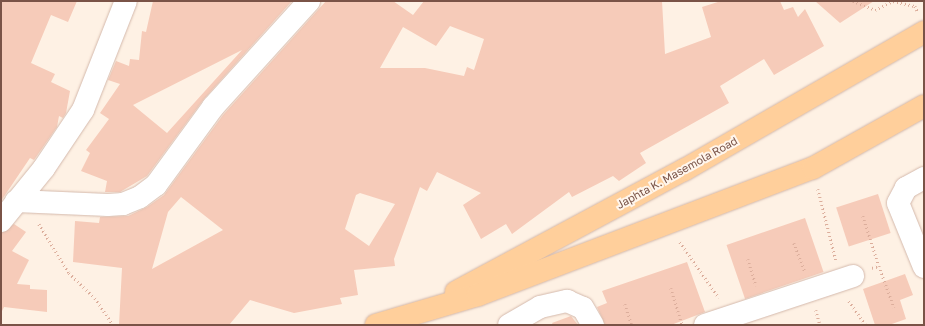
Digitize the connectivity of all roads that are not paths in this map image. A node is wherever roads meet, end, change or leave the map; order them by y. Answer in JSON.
{"nodes":[{"id":1,"x":126,"y":1,"type":"edge"},
{"id":2,"x":309,"y":1,"type":"edge"},
{"id":3,"x":922,"y":23,"type":"edge"},
{"id":4,"x":924,"y":106,"type":"edge"},
{"id":5,"x":924,"y":178,"type":"edge"},
{"id":6,"x":26,"y":202,"type":"junction"},
{"id":7,"x":1,"y":221,"type":"edge"},
{"id":8,"x":924,"y":267,"type":"edge"},
{"id":9,"x":847,"y":277,"type":"road end"},
{"id":10,"x":427,"y":308,"type":"junction"},
{"id":11,"x":376,"y":325,"type":"edge"},
{"id":12,"x":509,"y":325,"type":"edge"},
{"id":13,"x":593,"y":325,"type":"edge"},
{"id":14,"x":705,"y":325,"type":"edge"}],
"edges":[{"from":1,"to":6,"type":"street"},
{"from":2,"to":6,"type":"street"},
{"from":3,"to":10,"type":"main road","name":"Japhta K. Masemola Road"},
{"from":4,"to":10,"type":"main road","name":"Japhta K. Masemola Road"},
{"from":5,"to":8,"type":"street"},
{"from":6,"to":7,"type":"street"},
{"from":9,"to":14,"type":"street"},
{"from":10,"to":11,"type":"main road","name":"Japhta K. Masemola Road"},
{"from":12,"to":13,"type":"street"}]}
